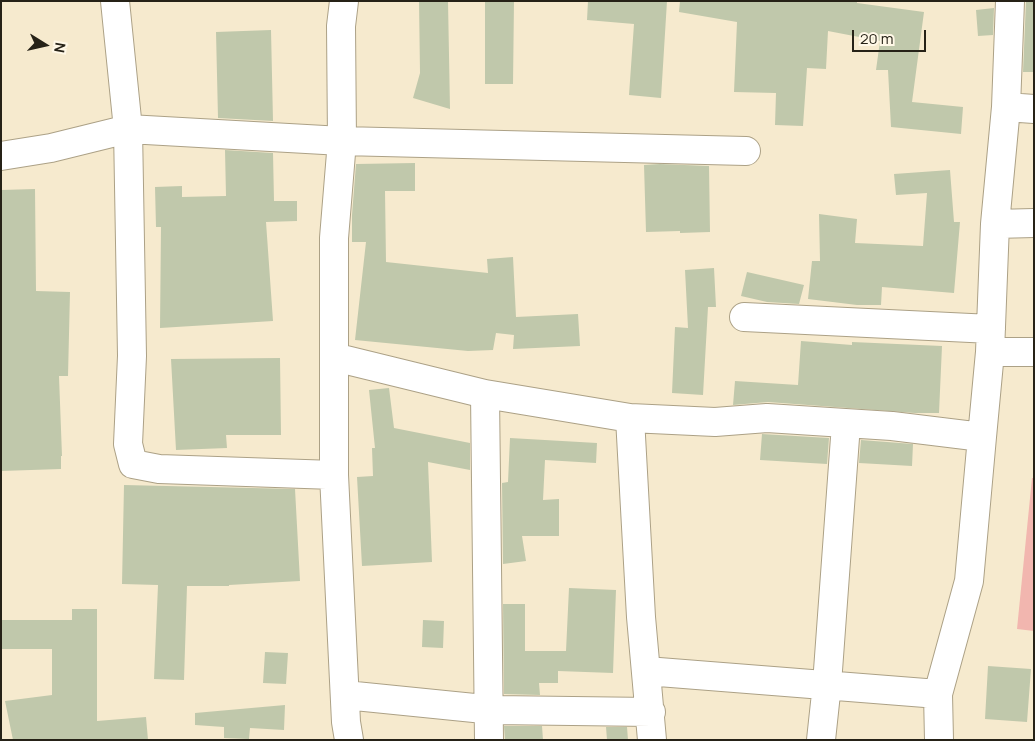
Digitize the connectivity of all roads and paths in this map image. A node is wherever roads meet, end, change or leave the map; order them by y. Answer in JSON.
{"nodes":[{"id":1,"x":116,"y":1,"type":"edge"},
{"id":2,"x":344,"y":1,"type":"edge"},
{"id":3,"x":1010,"y":1,"type":"edge"},
{"id":4,"x":1006,"y":107,"type":"junction"},
{"id":5,"x":1034,"y":109,"type":"edge"},
{"id":6,"x":128,"y":129,"type":"junction"},
{"id":7,"x":342,"y":141,"type":"junction"},
{"id":8,"x":746,"y":151,"type":"dead end"},
{"id":9,"x":1,"y":156,"type":"edge"},
{"id":10,"x":1034,"y":223,"type":"edge"},
{"id":11,"x":995,"y":224,"type":"junction"},
{"id":12,"x":744,"y":316,"type":"dead end"},
{"id":13,"x":991,"y":340,"type":"junction"},
{"id":14,"x":1034,"y":352,"type":"edge"},
{"id":15,"x":334,"y":357,"type":"junction"},
{"id":16,"x":485,"y":394,"type":"junction"},
{"id":17,"x":630,"y":418,"type":"junction"},
{"id":18,"x":846,"y":424,"type":"junction"},
{"id":19,"x":982,"y":437,"type":"junction"},
{"id":20,"x":334,"y":475,"type":"junction"},
{"id":21,"x":646,"y":671,"type":"junction"},
{"id":22,"x":827,"y":684,"type":"junction"},
{"id":23,"x":938,"y":694,"type":"junction"},
{"id":24,"x":345,"y":695,"type":"junction"},
{"id":25,"x":489,"y":709,"type":"junction"},
{"id":26,"x":651,"y":712,"type":"junction"},
{"id":27,"x":350,"y":740,"type":"edge"},
{"id":28,"x":489,"y":740,"type":"edge"},
{"id":29,"x":652,"y":740,"type":"edge"},
{"id":30,"x":821,"y":740,"type":"edge"},
{"id":31,"x":939,"y":740,"type":"edge"}],
"edges":[{"from":1,"to":6,"type":"street"},
{"from":2,"to":7,"type":"street"},
{"from":3,"to":4,"type":"street"},
{"from":4,"to":5,"type":"street"},
{"from":4,"to":11,"type":"street"},
{"from":6,"to":7,"type":"street"},
{"from":6,"to":9,"type":"street"},
{"from":6,"to":20,"type":"street"},
{"from":7,"to":8,"type":"street"},
{"from":7,"to":15,"type":"street"},
{"from":10,"to":11,"type":"street"},
{"from":11,"to":13,"type":"street"},
{"from":12,"to":13,"type":"street"},
{"from":13,"to":14,"type":"street"},
{"from":13,"to":19,"type":"street"},
{"from":15,"to":16,"type":"street"},
{"from":15,"to":20,"type":"street"},
{"from":16,"to":17,"type":"street"},
{"from":16,"to":25,"type":"street"},
{"from":17,"to":18,"type":"street"},
{"from":17,"to":21,"type":"street"},
{"from":18,"to":19,"type":"street"},
{"from":18,"to":22,"type":"street"},
{"from":19,"to":23,"type":"street"},
{"from":20,"to":24,"type":"street"},
{"from":21,"to":22,"type":"street"},
{"from":21,"to":26,"type":"street"},
{"from":22,"to":23,"type":"street"},
{"from":22,"to":30,"type":"street"},
{"from":23,"to":31,"type":"street"},
{"from":24,"to":25,"type":"street"},
{"from":24,"to":27,"type":"street"},
{"from":25,"to":26,"type":"street"},
{"from":25,"to":28,"type":"street"},
{"from":26,"to":29,"type":"street"}]}
